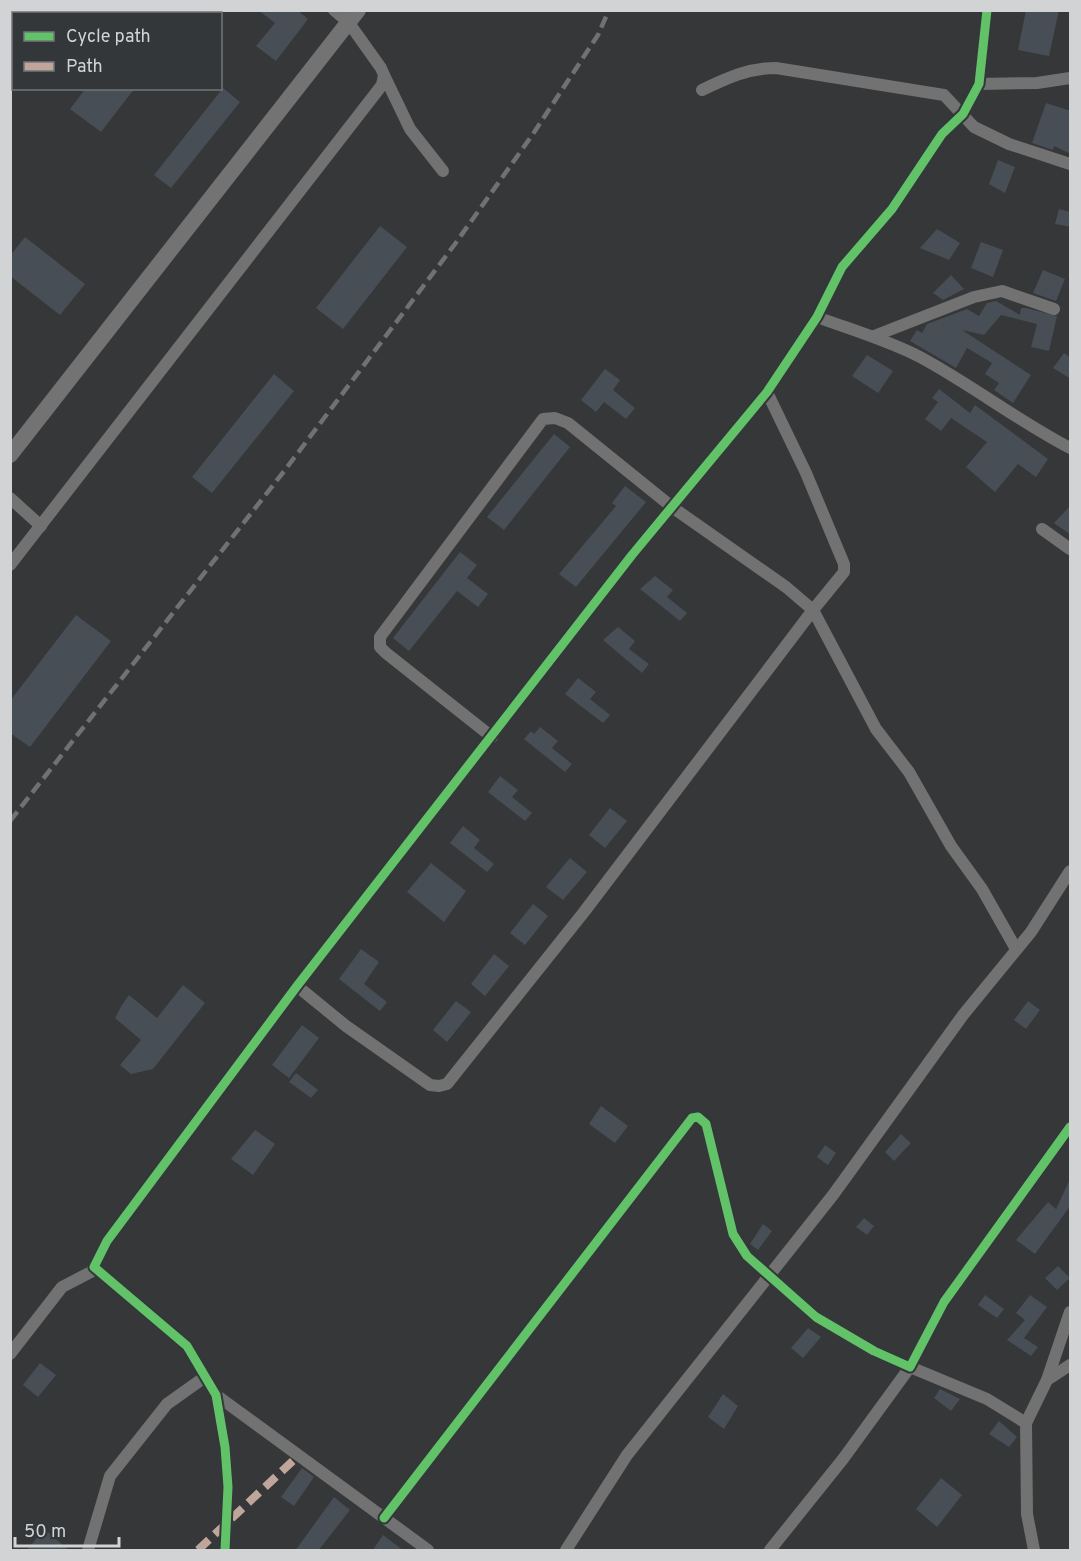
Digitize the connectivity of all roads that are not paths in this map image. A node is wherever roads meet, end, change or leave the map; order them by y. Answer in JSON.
{"nodes":[{"id":1,"x":334,"y":10,"type":"edge"},
{"id":2,"x":987,"y":10,"type":"edge"},
{"id":3,"x":354,"y":17,"type":"edge"},
{"id":4,"x":384,"y":75,"type":"junction"},
{"id":5,"x":1071,"y":78,"type":"edge"},
{"id":6,"x":979,"y":84,"type":"junction"},
{"id":7,"x":702,"y":90,"type":"dead end"},
{"id":8,"x":963,"y":114,"type":"junction"},
{"id":9,"x":1071,"y":164,"type":"edge"},
{"id":10,"x":443,"y":171,"type":"dead end"},
{"id":11,"x":1054,"y":309,"type":"dead end"},
{"id":12,"x":817,"y":317,"type":"junction"},
{"id":13,"x":874,"y":336,"type":"junction"},
{"id":14,"x":766,"y":392,"type":"junction"},
{"id":15,"x":1071,"y":448,"type":"edge"},
{"id":16,"x":10,"y":455,"type":"edge"},
{"id":17,"x":10,"y":498,"type":"edge"},
{"id":18,"x":672,"y":507,"type":"junction"},
{"id":19,"x":41,"y":526,"type":"junction"},
{"id":20,"x":1042,"y":529,"type":"dead end"},
{"id":21,"x":1071,"y":549,"type":"edge"},
{"id":22,"x":10,"y":565,"type":"edge"},
{"id":23,"x":813,"y":610,"type":"junction"},
{"id":24,"x":492,"y":737,"type":"junction"},
{"id":25,"x":1071,"y":871,"type":"edge"},
{"id":26,"x":1016,"y":949,"type":"junction"},
{"id":27,"x":297,"y":986,"type":"junction"},
{"id":28,"x":1071,"y":1127,"type":"edge"},
{"id":29,"x":94,"y":1267,"type":"junction"},
{"id":30,"x":768,"y":1276,"type":"junction"},
{"id":31,"x":1071,"y":1312,"type":"edge"},
{"id":32,"x":10,"y":1354,"type":"edge"},
{"id":33,"x":1071,"y":1365,"type":"edge"},
{"id":34,"x":910,"y":1367,"type":"junction"},
{"id":35,"x":206,"y":1377,"type":"junction"},
{"id":36,"x":1047,"y":1380,"type":"junction"},
{"id":37,"x":216,"y":1395,"type":"junction"},
{"id":38,"x":1026,"y":1423,"type":"junction"},
{"id":39,"x":384,"y":1518,"type":"junction"},
{"id":40,"x":88,"y":1551,"type":"edge"},
{"id":41,"x":225,"y":1551,"type":"edge"},
{"id":42,"x":428,"y":1551,"type":"edge"},
{"id":43,"x":566,"y":1551,"type":"edge"},
{"id":44,"x":770,"y":1551,"type":"edge"},
{"id":45,"x":1034,"y":1551,"type":"edge"}],
"edges":[{"from":1,"to":3,"type":"street"},
{"from":2,"to":6,"type":"street"},
{"from":3,"to":4,"type":"street"},
{"from":3,"to":16,"type":"street"},
{"from":4,"to":10,"type":"street"},
{"from":4,"to":19,"type":"street"},
{"from":5,"to":6,"type":"street"},
{"from":6,"to":8,"type":"street"},
{"from":7,"to":8,"type":"street"},
{"from":8,"to":9,"type":"street"},
{"from":8,"to":12,"type":"street"},
{"from":11,"to":13,"type":"street"},
{"from":12,"to":13,"type":"street"},
{"from":12,"to":14,"type":"street"},
{"from":13,"to":15,"type":"street"},
{"from":14,"to":18,"type":"street"},
{"from":14,"to":23,"type":"street"},
{"from":17,"to":19,"type":"street"},
{"from":18,"to":23,"type":"street"},
{"from":18,"to":24,"type":"street"},
{"from":18,"to":24,"type":"street"},
{"from":19,"to":22,"type":"street"},
{"from":20,"to":21,"type":"street"},
{"from":23,"to":26,"type":"street"},
{"from":23,"to":27,"type":"street"},
{"from":24,"to":27,"type":"street"},
{"from":25,"to":26,"type":"street"},
{"from":26,"to":30,"type":"street"},
{"from":27,"to":29,"type":"street"},
{"from":28,"to":34,"type":"street"},
{"from":29,"to":32,"type":"street"},
{"from":29,"to":35,"type":"street"},
{"from":30,"to":34,"type":"street"},
{"from":30,"to":39,"type":"street"},
{"from":30,"to":43,"type":"street"},
{"from":31,"to":36,"type":"street"},
{"from":33,"to":36,"type":"street"},
{"from":34,"to":38,"type":"street"},
{"from":34,"to":44,"type":"street"},
{"from":35,"to":37,"type":"street"},
{"from":35,"to":40,"type":"street"},
{"from":36,"to":38,"type":"street"},
{"from":37,"to":39,"type":"street"},
{"from":37,"to":41,"type":"street"},
{"from":38,"to":45,"type":"street"},
{"from":39,"to":42,"type":"street"}]}
